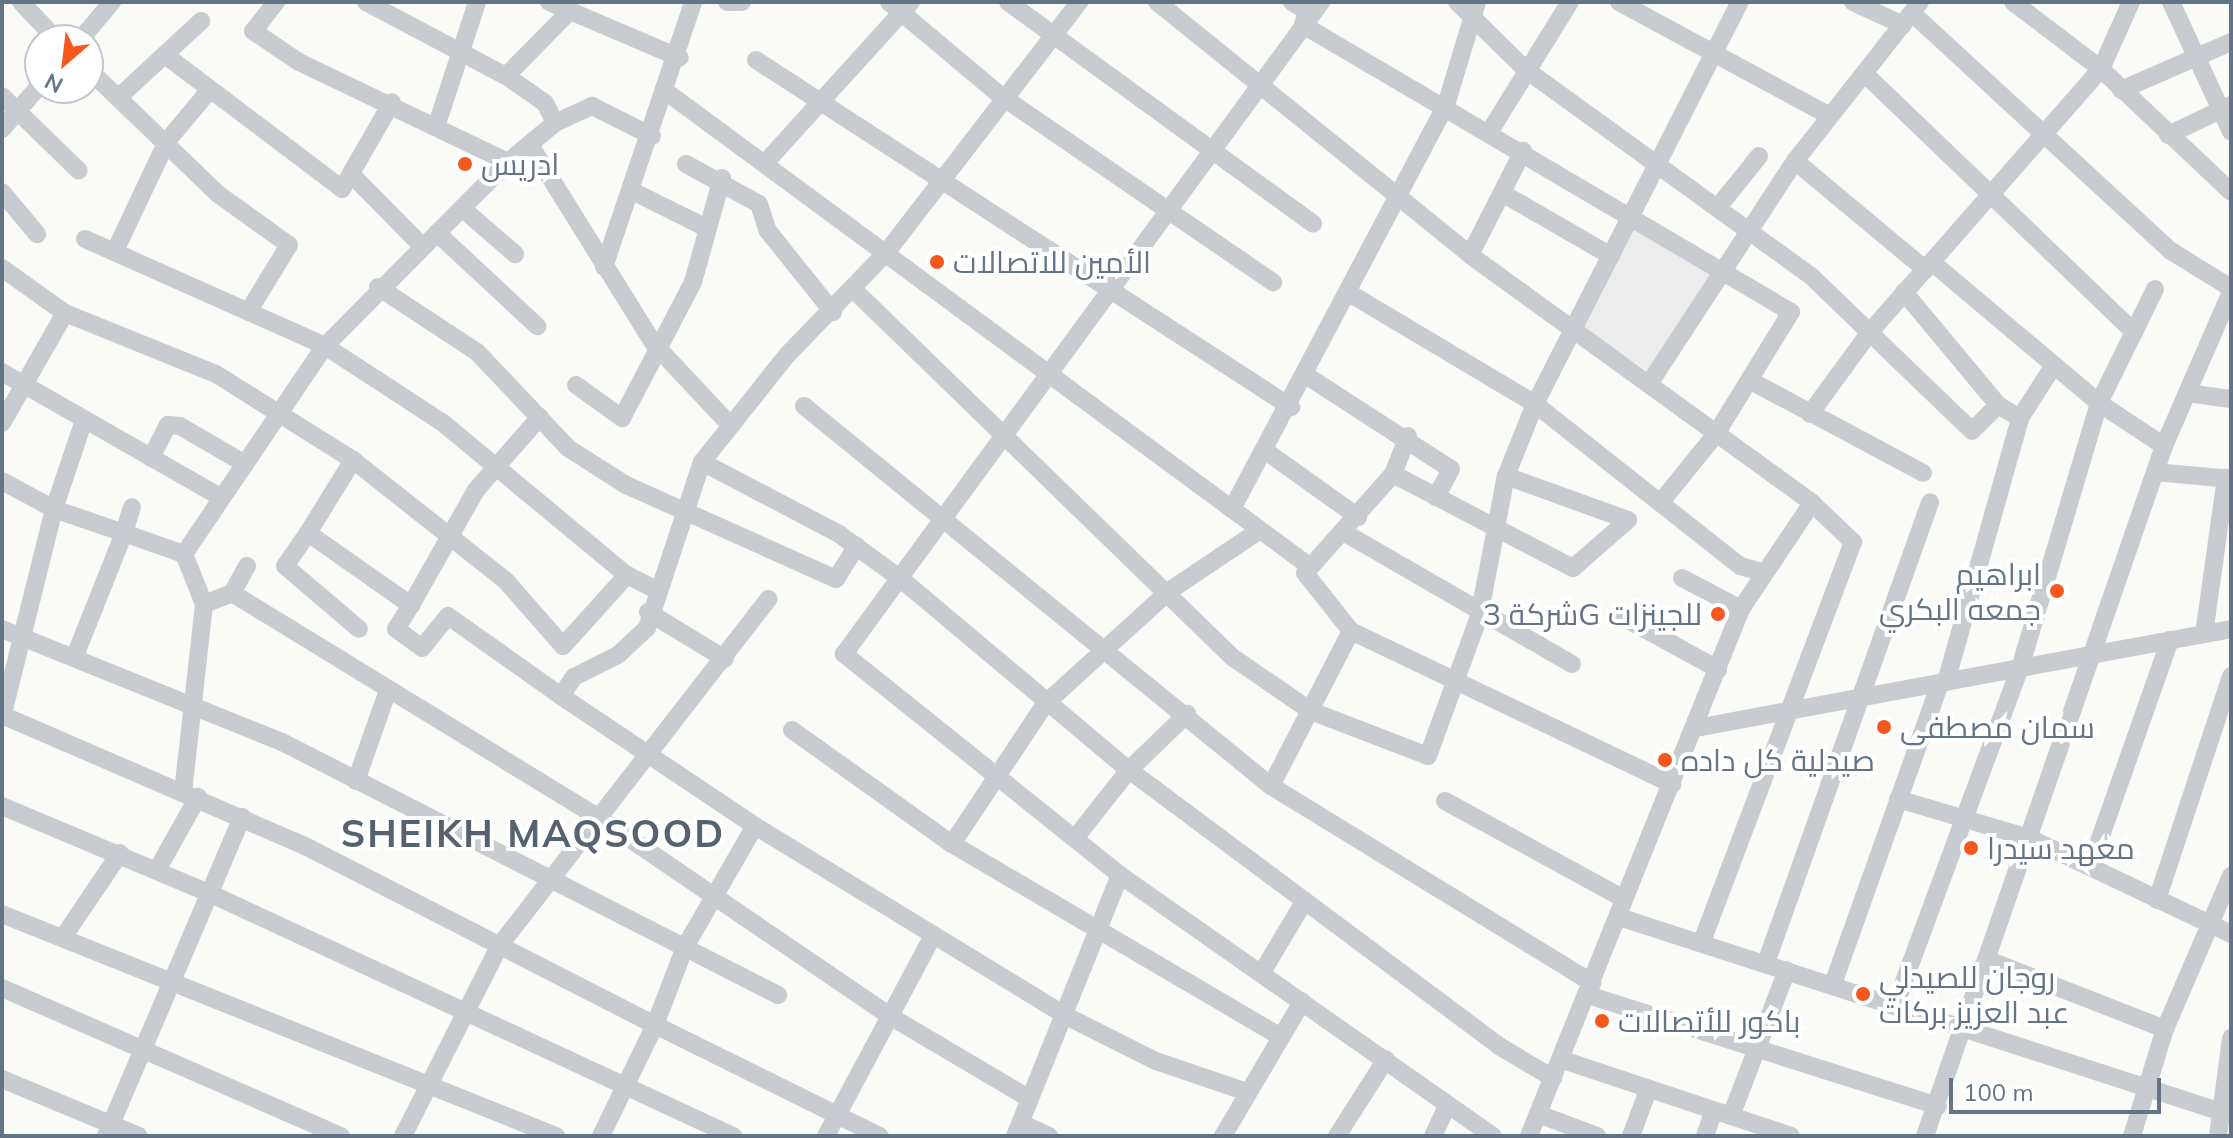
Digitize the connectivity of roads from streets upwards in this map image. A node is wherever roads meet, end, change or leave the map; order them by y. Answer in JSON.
{"nodes":[{"id":1,"x":21,"y":2,"type":"edge"},
{"id":2,"x":112,"y":2,"type":"edge"},
{"id":3,"x":276,"y":2,"type":"edge"},
{"id":4,"x":366,"y":2,"type":"edge"},
{"id":5,"x":477,"y":2,"type":"edge"},
{"id":6,"x":549,"y":2,"type":"edge"},
{"id":7,"x":693,"y":2,"type":"edge"},
{"id":8,"x":727,"y":2,"type":"edge"},
{"id":9,"x":742,"y":2,"type":"edge"},
{"id":10,"x":1008,"y":2,"type":"edge"},
{"id":11,"x":1079,"y":2,"type":"edge"},
{"id":12,"x":1157,"y":2,"type":"edge"},
{"id":13,"x":1292,"y":2,"type":"edge"},
{"id":14,"x":1321,"y":2,"type":"edge"},
{"id":15,"x":1457,"y":2,"type":"edge"},
{"id":16,"x":1570,"y":2,"type":"edge"},
{"id":17,"x":1619,"y":2,"type":"edge"},
{"id":18,"x":1740,"y":2,"type":"edge"},
{"id":19,"x":1853,"y":2,"type":"edge"},
{"id":20,"x":2013,"y":2,"type":"edge"},
{"id":21,"x":2131,"y":2,"type":"edge"},
{"id":22,"x":2171,"y":2,"type":"edge"},
{"id":23,"x":901,"y":5,"type":"edge"},
{"id":24,"x":1477,"y":10,"type":"edge"},
{"id":25,"x":1912,"y":13,"type":"edge"},
{"id":26,"x":567,"y":14,"type":"junction"},
{"id":27,"x":201,"y":21,"type":"dead end"},
{"id":28,"x":42,"y":24,"type":"edge"},
{"id":29,"x":93,"y":24,"type":"edge"},
{"id":30,"x":1303,"y":25,"type":"junction"},
{"id":31,"x":1051,"y":39,"type":"junction"},
{"id":32,"x":2231,"y":42,"type":"edge"},
{"id":33,"x":463,"y":52,"type":"junction"},
{"id":34,"x":1713,"y":53,"type":"junction"},
{"id":35,"x":165,"y":55,"type":"junction"},
{"id":36,"x":2194,"y":56,"type":"junction"},
{"id":37,"x":680,"y":58,"type":"junction"},
{"id":38,"x":756,"y":60,"type":"dead end"},
{"id":39,"x":1525,"y":69,"type":"junction"},
{"id":40,"x":2101,"y":69,"type":"junction"},
{"id":41,"x":1865,"y":74,"type":"junction"},
{"id":42,"x":506,"y":76,"type":"junction"},
{"id":43,"x":104,"y":83,"type":"edge"},
{"id":44,"x":1260,"y":83,"type":"junction"},
{"id":45,"x":2121,"y":90,"type":"junction"},
{"id":46,"x":208,"y":92,"type":"junction"},
{"id":47,"x":668,"y":93,"type":"junction"},
{"id":48,"x":2,"y":96,"type":"edge"},
{"id":49,"x":1001,"y":96,"type":"junction"},
{"id":50,"x":119,"y":97,"type":"junction"},
{"id":51,"x":24,"y":102,"type":"edge"},
{"id":52,"x":392,"y":102,"type":"junction"},
{"id":53,"x":818,"y":102,"type":"junction"},
{"id":54,"x":1446,"y":105,"type":"junction"},
{"id":55,"x":2224,"y":108,"type":"edge"},
{"id":56,"x":17,"y":110,"type":"junction"},
{"id":57,"x":1828,"y":115,"type":"junction"},
{"id":58,"x":555,"y":123,"type":"junction"},
{"id":59,"x":437,"y":124,"type":"junction"},
{"id":60,"x":2,"y":129,"type":"edge"},
{"id":61,"x":1490,"y":131,"type":"junction"},
{"id":62,"x":2231,"y":132,"type":"edge"},
{"id":63,"x":2045,"y":135,"type":"junction"},
{"id":64,"x":2168,"y":135,"type":"junction"},
{"id":65,"x":652,"y":136,"type":"junction"},
{"id":66,"x":167,"y":141,"type":"junction"},
{"id":67,"x":530,"y":145,"type":"junction"},
{"id":68,"x":1210,"y":150,"type":"junction"},
{"id":69,"x":1523,"y":151,"type":"junction"},
{"id":70,"x":1759,"y":156,"type":"dead end"},
{"id":71,"x":1795,"y":161,"type":"junction"},
{"id":72,"x":508,"y":162,"type":"junction"},
{"id":73,"x":766,"y":162,"type":"junction"},
{"id":74,"x":1655,"y":162,"type":"junction"},
{"id":75,"x":686,"y":164,"type":"dead end"},
{"id":76,"x":79,"y":171,"type":"dead end"},
{"id":77,"x":351,"y":174,"type":"junction"},
{"id":78,"x":722,"y":178,"type":"junction"},
{"id":79,"x":940,"y":179,"type":"junction"},
{"id":80,"x":2,"y":192,"type":"edge"},
{"id":81,"x":634,"y":192,"type":"junction"},
{"id":82,"x":2231,"y":192,"type":"edge"},
{"id":83,"x":1502,"y":193,"type":"junction"},
{"id":84,"x":1989,"y":196,"type":"junction"},
{"id":85,"x":1400,"y":198,"type":"junction"},
{"id":86,"x":1719,"y":206,"type":"junction"},
{"id":87,"x":463,"y":209,"type":"junction"},
{"id":88,"x":1166,"y":210,"type":"junction"},
{"id":89,"x":1629,"y":218,"type":"junction"},
{"id":90,"x":1313,"y":224,"type":"dead end"},
{"id":91,"x":707,"y":228,"type":"junction"},
{"id":92,"x":1747,"y":228,"type":"junction"},
{"id":93,"x":437,"y":233,"type":"junction"},
{"id":94,"x":37,"y":234,"type":"dead end"},
{"id":95,"x":85,"y":239,"type":"dead end"},
{"id":96,"x":422,"y":246,"type":"junction"},
{"id":97,"x":116,"y":249,"type":"junction"},
{"id":98,"x":886,"y":253,"type":"junction"},
{"id":99,"x":515,"y":254,"type":"dead end"},
{"id":100,"x":1470,"y":255,"type":"junction"},
{"id":101,"x":1611,"y":256,"type":"junction"},
{"id":102,"x":604,"y":267,"type":"junction"},
{"id":103,"x":1929,"y":267,"type":"junction"},
{"id":104,"x":2,"y":268,"type":"edge"},
{"id":105,"x":1720,"y":271,"type":"junction"},
{"id":106,"x":1273,"y":282,"type":"dead end"},
{"id":107,"x":378,"y":287,"type":"junction"},
{"id":108,"x":1110,"y":288,"type":"junction"},
{"id":109,"x":2155,"y":289,"type":"dead end"},
{"id":110,"x":854,"y":290,"type":"junction"},
{"id":111,"x":2231,"y":290,"type":"edge"},
{"id":112,"x":1904,"y":292,"type":"junction"},
{"id":113,"x":1349,"y":293,"type":"junction"},
{"id":114,"x":250,"y":309,"type":"junction"},
{"id":115,"x":833,"y":312,"type":"junction"},
{"id":116,"x":65,"y":313,"type":"junction"},
{"id":117,"x":2225,"y":320,"type":"edge"},
{"id":118,"x":537,"y":326,"type":"dead end"},
{"id":119,"x":1574,"y":327,"type":"junction"},
{"id":120,"x":2134,"y":332,"type":"junction"},
{"id":121,"x":1869,"y":333,"type":"junction"},
{"id":122,"x":654,"y":344,"type":"junction"},
{"id":123,"x":325,"y":346,"type":"junction"},
{"id":124,"x":2054,"y":365,"type":"junction"},
{"id":125,"x":1048,"y":369,"type":"junction"},
{"id":126,"x":2,"y":372,"type":"edge"},
{"id":127,"x":1307,"y":376,"type":"junction"},
{"id":128,"x":1751,"y":381,"type":"junction"},
{"id":129,"x":1649,"y":384,"type":"junction"},
{"id":130,"x":23,"y":385,"type":"junction"},
{"id":131,"x":576,"y":385,"type":"dead end"},
{"id":132,"x":2187,"y":393,"type":"junction"},
{"id":133,"x":2231,"y":399,"type":"edge"},
{"id":134,"x":2099,"y":403,"type":"junction"},
{"id":135,"x":1535,"y":404,"type":"junction"},
{"id":136,"x":1998,"y":405,"type":"junction"},
{"id":137,"x":804,"y":406,"type":"dead end"},
{"id":138,"x":1291,"y":407,"type":"junction"},
{"id":139,"x":281,"y":413,"type":"junction"},
{"id":140,"x":1810,"y":414,"type":"junction"},
{"id":141,"x":540,"y":417,"type":"junction"},
{"id":142,"x":2020,"y":418,"type":"junction"},
{"id":143,"x":84,"y":420,"type":"junction"},
{"id":144,"x":2,"y":423,"type":"edge"},
{"id":145,"x":730,"y":425,"type":"junction"},
{"id":146,"x":1716,"y":434,"type":"junction"},
{"id":147,"x":1408,"y":436,"type":"junction"},
{"id":148,"x":999,"y":438,"type":"junction"},
{"id":149,"x":2164,"y":446,"type":"junction"},
{"id":150,"x":1267,"y":452,"type":"junction"},
{"id":151,"x":151,"y":458,"type":"junction"},
{"id":152,"x":353,"y":460,"type":"junction"},
{"id":153,"x":702,"y":462,"type":"junction"},
{"id":154,"x":245,"y":464,"type":"junction"},
{"id":155,"x":498,"y":464,"type":"junction"},
{"id":156,"x":2155,"y":472,"type":"junction"},
{"id":157,"x":1923,"y":473,"type":"dead end"},
{"id":158,"x":1393,"y":474,"type":"junction"},
{"id":159,"x":1506,"y":476,"type":"junction"},
{"id":160,"x":2228,"y":479,"type":"edge"},
{"id":161,"x":2,"y":481,"type":"edge"},
{"id":162,"x":220,"y":497,"type":"junction"},
{"id":163,"x":1436,"y":497,"type":"junction"},
{"id":164,"x":1661,"y":502,"type":"junction"},
{"id":165,"x":1930,"y":502,"type":"dead end"},
{"id":166,"x":1812,"y":503,"type":"junction"},
{"id":167,"x":132,"y":507,"type":"dead end"},
{"id":168,"x":54,"y":509,"type":"junction"},
{"id":169,"x":1232,"y":509,"type":"junction"},
{"id":170,"x":683,"y":510,"type":"junction"},
{"id":171,"x":946,"y":516,"type":"junction"},
{"id":172,"x":1358,"y":517,"type":"junction"},
{"id":173,"x":1257,"y":532,"type":"junction"},
{"id":174,"x":124,"y":533,"type":"junction"},
{"id":175,"x":308,"y":533,"type":"junction"},
{"id":176,"x":1345,"y":533,"type":"junction"},
{"id":177,"x":1501,"y":533,"type":"junction"},
{"id":178,"x":451,"y":534,"type":"junction"},
{"id":179,"x":857,"y":546,"type":"junction"},
{"id":180,"x":184,"y":554,"type":"junction"},
{"id":181,"x":247,"y":566,"type":"dead end"},
{"id":182,"x":1309,"y":566,"type":"junction"},
{"id":183,"x":1763,"y":572,"type":"junction"},
{"id":184,"x":627,"y":575,"type":"junction"},
{"id":185,"x":1682,"y":578,"type":"dead end"},
{"id":186,"x":901,"y":579,"type":"junction"},
{"id":187,"x":658,"y":591,"type":"junction"},
{"id":188,"x":1169,"y":591,"type":"junction"},
{"id":189,"x":232,"y":593,"type":"junction"},
{"id":190,"x":768,"y":599,"type":"dead end"},
{"id":191,"x":204,"y":604,"type":"junction"},
{"id":192,"x":411,"y":605,"type":"junction"},
{"id":193,"x":1741,"y":609,"type":"junction"},
{"id":194,"x":648,"y":612,"type":"junction"},
{"id":195,"x":1621,"y":616,"type":"dead end"},
{"id":196,"x":1479,"y":617,"type":"junction"},
{"id":197,"x":2,"y":629,"type":"edge"},
{"id":198,"x":359,"y":629,"type":"dead end"},
{"id":199,"x":2231,"y":629,"type":"edge"},
{"id":200,"x":1351,"y":631,"type":"junction"},
{"id":201,"x":2204,"y":634,"type":"junction"},
{"id":202,"x":26,"y":637,"type":"junction"},
{"id":203,"x":2170,"y":640,"type":"junction"},
{"id":204,"x":1103,"y":646,"type":"junction"},
{"id":205,"x":2088,"y":655,"type":"junction"},
{"id":206,"x":75,"y":656,"type":"junction"},
{"id":207,"x":725,"y":659,"type":"junction"},
{"id":208,"x":1572,"y":664,"type":"dead end"},
{"id":209,"x":2020,"y":668,"type":"junction"},
{"id":210,"x":1718,"y":669,"type":"junction"},
{"id":211,"x":2231,"y":676,"type":"edge"},
{"id":212,"x":1943,"y":682,"type":"junction"},
{"id":213,"x":1457,"y":686,"type":"junction"},
{"id":214,"x":388,"y":690,"type":"junction"},
{"id":215,"x":561,"y":696,"type":"junction"},
{"id":216,"x":1858,"y":701,"type":"junction"},
{"id":217,"x":195,"y":703,"type":"junction"},
{"id":218,"x":1045,"y":704,"type":"junction"},
{"id":219,"x":1311,"y":711,"type":"junction"},
{"id":220,"x":1187,"y":714,"type":"junction"},
{"id":221,"x":1783,"y":714,"type":"junction"},
{"id":222,"x":2,"y":716,"type":"edge"},
{"id":223,"x":1696,"y":728,"type":"junction"},
{"id":224,"x":792,"y":730,"type":"dead end"},
{"id":225,"x":649,"y":753,"type":"junction"},
{"id":226,"x":1129,"y":770,"type":"junction"},
{"id":227,"x":991,"y":776,"type":"junction"},
{"id":228,"x":356,"y":781,"type":"junction"},
{"id":229,"x":1672,"y":784,"type":"junction"},
{"id":230,"x":1271,"y":786,"type":"junction"},
{"id":231,"x":190,"y":794,"type":"junction"},
{"id":232,"x":1898,"y":799,"type":"junction"},
{"id":233,"x":1445,"y":801,"type":"dead end"},
{"id":234,"x":2,"y":806,"type":"edge"},
{"id":235,"x":242,"y":817,"type":"junction"},
{"id":236,"x":598,"y":817,"type":"junction"},
{"id":237,"x":1958,"y":820,"type":"junction"},
{"id":238,"x":755,"y":826,"type":"junction"},
{"id":239,"x":1076,"y":837,"type":"junction"},
{"id":240,"x":2029,"y":838,"type":"junction"},
{"id":241,"x":952,"y":844,"type":"junction"},
{"id":242,"x":120,"y":853,"type":"junction"},
{"id":243,"x":2090,"y":867,"type":"junction"},
{"id":244,"x":157,"y":870,"type":"junction"},
{"id":245,"x":551,"y":875,"type":"junction"},
{"id":246,"x":1120,"y":875,"type":"junction"},
{"id":247,"x":2231,"y":876,"type":"edge"},
{"id":248,"x":209,"y":893,"type":"junction"},
{"id":249,"x":714,"y":893,"type":"junction"},
{"id":250,"x":2157,"y":900,"type":"junction"},
{"id":251,"x":1304,"y":902,"type":"junction"},
{"id":252,"x":1621,"y":908,"type":"junction"},
{"id":253,"x":2,"y":914,"type":"edge"},
{"id":254,"x":2207,"y":923,"type":"junction"},
{"id":255,"x":1103,"y":934,"type":"junction"},
{"id":256,"x":2231,"y":934,"type":"edge"},
{"id":257,"x":64,"y":936,"type":"junction"},
{"id":258,"x":933,"y":936,"type":"junction"},
{"id":259,"x":1702,"y":941,"type":"junction"},
{"id":260,"x":500,"y":945,"type":"junction"},
{"id":261,"x":685,"y":947,"type":"junction"},
{"id":262,"x":1988,"y":960,"type":"junction"},
{"id":263,"x":1766,"y":963,"type":"junction"},
{"id":264,"x":1264,"y":969,"type":"junction"},
{"id":265,"x":1787,"y":970,"type":"junction"},
{"id":266,"x":172,"y":977,"type":"junction"},
{"id":267,"x":1833,"y":984,"type":"junction"},
{"id":268,"x":2,"y":988,"type":"edge"},
{"id":269,"x":1590,"y":989,"type":"junction"},
{"id":270,"x":778,"y":995,"type":"dead end"},
{"id":271,"x":1302,"y":1002,"type":"junction"},
{"id":272,"x":1896,"y":1003,"type":"junction"},
{"id":273,"x":465,"y":1014,"type":"junction"},
{"id":274,"x":888,"y":1015,"type":"junction"},
{"id":275,"x":1066,"y":1016,"type":"junction"},
{"id":276,"x":655,"y":1025,"type":"junction"},
{"id":277,"x":1965,"y":1026,"type":"junction"},
{"id":278,"x":2165,"y":1029,"type":"junction"},
{"id":279,"x":1281,"y":1037,"type":"junction"},
{"id":280,"x":2231,"y":1038,"type":"edge"},
{"id":281,"x":144,"y":1049,"type":"junction"},
{"id":282,"x":1757,"y":1051,"type":"junction"},
{"id":283,"x":1386,"y":1059,"type":"junction"},
{"id":284,"x":1563,"y":1060,"type":"junction"},
{"id":285,"x":1553,"y":1078,"type":"junction"},
{"id":286,"x":2,"y":1079,"type":"edge"},
{"id":287,"x":429,"y":1085,"type":"junction"},
{"id":288,"x":2148,"y":1088,"type":"junction"},
{"id":289,"x":623,"y":1089,"type":"junction"},
{"id":290,"x":1648,"y":1090,"type":"junction"},
{"id":291,"x":1247,"y":1092,"type":"junction"},
{"id":292,"x":1030,"y":1099,"type":"junction"},
{"id":293,"x":1447,"y":1106,"type":"junction"},
{"id":294,"x":1938,"y":1106,"type":"junction"},
{"id":295,"x":838,"y":1113,"type":"junction"},
{"id":296,"x":1538,"y":1114,"type":"junction"},
{"id":297,"x":2228,"y":1114,"type":"edge"},
{"id":298,"x":1722,"y":1115,"type":"junction"},
{"id":299,"x":1018,"y":1129,"type":"edge"},
{"id":300,"x":109,"y":1130,"type":"edge"},
{"id":301,"x":1926,"y":1133,"type":"edge"},
{"id":302,"x":1779,"y":1134,"type":"edge"},
{"id":303,"x":139,"y":1136,"type":"edge"},
{"id":304,"x":341,"y":1136,"type":"edge"},
{"id":305,"x":403,"y":1136,"type":"edge"},
{"id":306,"x":556,"y":1136,"type":"edge"},
{"id":307,"x":601,"y":1136,"type":"edge"},
{"id":308,"x":733,"y":1136,"type":"edge"},
{"id":309,"x":826,"y":1136,"type":"edge"},
{"id":310,"x":880,"y":1136,"type":"edge"},
{"id":311,"x":1049,"y":1136,"type":"edge"},
{"id":312,"x":1223,"y":1136,"type":"edge"},
{"id":313,"x":1337,"y":1136,"type":"edge"},
{"id":314,"x":1433,"y":1136,"type":"edge"},
{"id":315,"x":1493,"y":1136,"type":"edge"},
{"id":316,"x":1529,"y":1136,"type":"edge"},
{"id":317,"x":1597,"y":1136,"type":"edge"},
{"id":318,"x":1631,"y":1136,"type":"edge"},
{"id":319,"x":1705,"y":1136,"type":"edge"},
{"id":320,"x":1946,"y":1136,"type":"edge"},
{"id":321,"x":2132,"y":1136,"type":"edge"},
{"id":322,"x":2218,"y":1136,"type":"edge"}],
"edges":[{"from":1,"to":28,"type":"street"},
{"from":2,"to":29,"type":"street"},
{"from":3,"to":52,"type":"street"},
{"from":4,"to":33,"type":"street"},
{"from":5,"to":33,"type":"street"},
{"from":6,"to":26,"type":"street"},
{"from":7,"to":37,"type":"street"},
{"from":8,"to":9,"type":"street"},
{"from":10,"to":31,"type":"street"},
{"from":11,"to":31,"type":"street"},
{"from":12,"to":44,"type":"street"},
{"from":13,"to":30,"type":"street"},
{"from":14,"to":30,"type":"street"},
{"from":15,"to":24,"type":"street"},
{"from":16,"to":39,"type":"street"},
{"from":17,"to":34,"type":"street"},
{"from":18,"to":34,"type":"street"},
{"from":19,"to":25,"type":"street"},
{"from":20,"to":40,"type":"street"},
{"from":21,"to":40,"type":"street"},
{"from":22,"to":36,"type":"street"},
{"from":23,"to":49,"type":"street"},
{"from":23,"to":53,"type":"street"},
{"from":24,"to":39,"type":"street"},
{"from":24,"to":54,"type":"street"},
{"from":25,"to":41,"type":"street"},
{"from":25,"to":63,"type":"street"},
{"from":26,"to":37,"type":"street"},
{"from":26,"to":42,"type":"street"},
{"from":27,"to":35,"type":"street"},
{"from":30,"to":44,"type":"street"},
{"from":30,"to":54,"type":"street"},
{"from":31,"to":49,"type":"street"},
{"from":31,"to":68,"type":"street"},
{"from":32,"to":36,"type":"street"},
{"from":33,"to":42,"type":"street"},
{"from":33,"to":59,"type":"street"},
{"from":34,"to":57,"type":"street"},
{"from":34,"to":74,"type":"street"},
{"from":35,"to":46,"type":"street"},
{"from":35,"to":50,"type":"street"},
{"from":36,"to":45,"type":"street"},
{"from":36,"to":55,"type":"street"},
{"from":37,"to":47,"type":"street"},
{"from":38,"to":53,"type":"street"},
{"from":39,"to":61,"type":"street"},
{"from":39,"to":74,"type":"street"},
{"from":40,"to":45,"type":"street"},
{"from":40,"to":63,"type":"street"},
{"from":41,"to":57,"type":"street"},
{"from":41,"to":84,"type":"street"},
{"from":42,"to":58,"type":"street"},
{"from":43,"to":50,"type":"street"},
{"from":44,"to":68,"type":"street"},
{"from":44,"to":85,"type":"street"},
{"from":45,"to":64,"type":"street"},
{"from":46,"to":66,"type":"street"},
{"from":46,"to":77,"type":"street"},
{"from":47,"to":65,"type":"street"},
{"from":47,"to":73,"type":"street"},
{"from":48,"to":56,"type":"street"},
{"from":49,"to":79,"type":"street"},
{"from":49,"to":88,"type":"street"},
{"from":50,"to":66,"type":"street"},
{"from":51,"to":56,"type":"street"},
{"from":52,"to":59,"type":"street"},
{"from":52,"to":77,"type":"street"},
{"from":53,"to":73,"type":"street"},
{"from":53,"to":79,"type":"street"},
{"from":54,"to":61,"type":"street"},
{"from":54,"to":85,"type":"street"},
{"from":55,"to":62,"type":"street"},
{"from":55,"to":64,"type":"street"},
{"from":56,"to":60,"type":"street"},
{"from":56,"to":76,"type":"street"},
{"from":57,"to":71,"type":"street"},
{"from":58,"to":65,"type":"street"},
{"from":58,"to":67,"type":"street"},
{"from":59,"to":72,"type":"street"},
{"from":61,"to":69,"type":"street"},
{"from":63,"to":84,"type":"street"},
{"from":63,"to":111,"type":"street"},
{"from":64,"to":82,"type":"street"},
{"from":65,"to":81,"type":"street"},
{"from":66,"to":97,"type":"street"},
{"from":66,"to":114,"type":"street"},
{"from":67,"to":72,"type":"street"},
{"from":67,"to":102,"type":"street"},
{"from":68,"to":88,"type":"street"},
{"from":68,"to":90,"type":"street"},
{"from":69,"to":83,"type":"street"},
{"from":69,"to":89,"type":"street"},
{"from":70,"to":86,"type":"street"},
{"from":71,"to":92,"type":"street"},
{"from":71,"to":103,"type":"street"},
{"from":72,"to":87,"type":"street"},
{"from":73,"to":98,"type":"street"},
{"from":74,"to":86,"type":"street"},
{"from":74,"to":89,"type":"street"},
{"from":75,"to":78,"type":"street"},
{"from":77,"to":96,"type":"street"},
{"from":78,"to":91,"type":"street"},
{"from":78,"to":115,"type":"street"},
{"from":79,"to":98,"type":"street"},
{"from":79,"to":108,"type":"street"},
{"from":80,"to":94,"type":"street"},
{"from":81,"to":91,"type":"street"},
{"from":81,"to":102,"type":"street"},
{"from":83,"to":100,"type":"street"},
{"from":83,"to":101,"type":"street"},
{"from":84,"to":103,"type":"street"},
{"from":84,"to":120,"type":"street"},
{"from":85,"to":100,"type":"street"},
{"from":85,"to":113,"type":"street"},
{"from":86,"to":92,"type":"street"},
{"from":87,"to":93,"type":"street"},
{"from":87,"to":99,"type":"street"},
{"from":88,"to":106,"type":"street"},
{"from":88,"to":108,"type":"street"},
{"from":89,"to":101,"type":"street"},
{"from":89,"to":105,"type":"street"},
{"from":91,"to":122,"type":"street"},
{"from":92,"to":105,"type":"street"},
{"from":92,"to":121,"type":"street"},
{"from":93,"to":96,"type":"street"},
{"from":93,"to":118,"type":"street"},
{"from":95,"to":97,"type":"street"},
{"from":96,"to":107,"type":"street"},
{"from":97,"to":114,"type":"street"},
{"from":98,"to":110,"type":"street"},
{"from":98,"to":125,"type":"street"},
{"from":100,"to":119,"type":"street"},
{"from":101,"to":119,"type":"street"},
{"from":102,"to":122,"type":"street"},
{"from":103,"to":112,"type":"street"},
{"from":103,"to":124,"type":"street"},
{"from":104,"to":116,"type":"street"},
{"from":105,"to":128,"type":"street"},
{"from":105,"to":129,"type":"street"},
{"from":107,"to":123,"type":"street"},
{"from":107,"to":141,"type":"street"},
{"from":108,"to":125,"type":"street"},
{"from":108,"to":138,"type":"street"},
{"from":109,"to":120,"type":"street"},
{"from":110,"to":115,"type":"street"},
{"from":110,"to":148,"type":"street"},
{"from":111,"to":117,"type":"street"},
{"from":112,"to":121,"type":"street"},
{"from":112,"to":136,"type":"street"},
{"from":113,"to":127,"type":"street"},
{"from":113,"to":135,"type":"street"},
{"from":114,"to":123,"type":"street"},
{"from":115,"to":145,"type":"street"},
{"from":116,"to":130,"type":"street"},
{"from":116,"to":139,"type":"street"},
{"from":117,"to":132,"type":"street"},
{"from":119,"to":129,"type":"street"},
{"from":119,"to":135,"type":"street"},
{"from":120,"to":134,"type":"street"},
{"from":121,"to":136,"type":"street"},
{"from":121,"to":140,"type":"street"},
{"from":122,"to":131,"type":"street"},
{"from":122,"to":145,"type":"street"},
{"from":123,"to":139,"type":"street"},
{"from":123,"to":155,"type":"street"},
{"from":124,"to":134,"type":"street"},
{"from":124,"to":142,"type":"street"},
{"from":125,"to":148,"type":"street"},
{"from":125,"to":169,"type":"street"},
{"from":126,"to":130,"type":"street"},
{"from":127,"to":138,"type":"street"},
{"from":127,"to":147,"type":"street"},
{"from":128,"to":140,"type":"street"},
{"from":128,"to":146,"type":"street"},
{"from":129,"to":146,"type":"street"},
{"from":130,"to":143,"type":"street"},
{"from":130,"to":144,"type":"street"},
{"from":132,"to":133,"type":"street"},
{"from":132,"to":149,"type":"street"},
{"from":134,"to":149,"type":"street"},
{"from":134,"to":209,"type":"street"},
{"from":135,"to":159,"type":"street"},
{"from":135,"to":164,"type":"street"},
{"from":136,"to":142,"type":"street"},
{"from":137,"to":171,"type":"street"},
{"from":138,"to":150,"type":"street"},
{"from":139,"to":152,"type":"street"},
{"from":139,"to":154,"type":"street"},
{"from":140,"to":157,"type":"street"},
{"from":141,"to":155,"type":"street"},
{"from":141,"to":170,"type":"street"},
{"from":142,"to":212,"type":"street"},
{"from":143,"to":151,"type":"street"},
{"from":143,"to":168,"type":"street"},
{"from":145,"to":153,"type":"street"},
{"from":146,"to":164,"type":"street"},
{"from":146,"to":166,"type":"street"},
{"from":147,"to":158,"type":"street"},
{"from":147,"to":163,"type":"street"},
{"from":148,"to":171,"type":"street"},
{"from":148,"to":188,"type":"street"},
{"from":149,"to":156,"type":"street"},
{"from":150,"to":169,"type":"street"},
{"from":150,"to":172,"type":"street"},
{"from":151,"to":154,"type":"street"},
{"from":151,"to":162,"type":"street"},
{"from":152,"to":175,"type":"street"},
{"from":152,"to":178,"type":"street"},
{"from":153,"to":170,"type":"street"},
{"from":153,"to":179,"type":"street"},
{"from":154,"to":162,"type":"street"},
{"from":155,"to":178,"type":"street"},
{"from":155,"to":184,"type":"street"},
{"from":156,"to":160,"type":"street"},
{"from":156,"to":205,"type":"street"},
{"from":158,"to":163,"type":"street"},
{"from":158,"to":172,"type":"street"},
{"from":159,"to":177,"type":"street"},
{"from":159,"to":177,"type":"street"},
{"from":160,"to":201,"type":"street"},
{"from":161,"to":168,"type":"street"},
{"from":162,"to":180,"type":"street"},
{"from":163,"to":177,"type":"street"},
{"from":164,"to":183,"type":"street"},
{"from":165,"to":216,"type":"street"},
{"from":166,"to":183,"type":"street"},
{"from":166,"to":221,"type":"street"},
{"from":167,"to":174,"type":"street"},
{"from":168,"to":174,"type":"street"},
{"from":168,"to":202,"type":"street"},
{"from":169,"to":173,"type":"street"},
{"from":170,"to":179,"type":"street"},
{"from":170,"to":187,"type":"street"},
{"from":171,"to":186,"type":"street"},
{"from":171,"to":204,"type":"street"},
{"from":172,"to":176,"type":"street"},
{"from":173,"to":182,"type":"street"},
{"from":173,"to":188,"type":"street"},
{"from":174,"to":180,"type":"street"},
{"from":174,"to":206,"type":"street"},
{"from":175,"to":192,"type":"street"},
{"from":175,"to":198,"type":"street"},
{"from":176,"to":182,"type":"street"},
{"from":176,"to":196,"type":"street"},
{"from":177,"to":196,"type":"street"},
{"from":178,"to":184,"type":"street"},
{"from":178,"to":192,"type":"street"},
{"from":179,"to":186,"type":"street"},
{"from":180,"to":191,"type":"street"},
{"from":181,"to":189,"type":"street"},
{"from":182,"to":200,"type":"street"},
{"from":183,"to":193,"type":"street"},
{"from":184,"to":187,"type":"street"},
{"from":185,"to":193,"type":"street"},
{"from":186,"to":218,"type":"street"},
{"from":186,"to":227,"type":"street"},
{"from":187,"to":194,"type":"street"},
{"from":188,"to":204,"type":"street"},
{"from":188,"to":219,"type":"street"},
{"from":189,"to":191,"type":"street"},
{"from":189,"to":214,"type":"street"},
{"from":190,"to":207,"type":"street"},
{"from":191,"to":217,"type":"street"},
{"from":192,"to":215,"type":"street"},
{"from":193,"to":210,"type":"street"},
{"from":194,"to":207,"type":"street"},
{"from":194,"to":215,"type":"street"},
{"from":195,"to":210,"type":"street"},
{"from":196,"to":208,"type":"street"},
{"from":196,"to":213,"type":"street"},
{"from":197,"to":202,"type":"street"},
{"from":199,"to":201,"type":"street"},
{"from":200,"to":213,"type":"street"},
{"from":200,"to":219,"type":"street"},
{"from":201,"to":203,"type":"street"},
{"from":202,"to":206,"type":"street"},
{"from":202,"to":222,"type":"street"},
{"from":203,"to":205,"type":"street"},
{"from":203,"to":243,"type":"street"},
{"from":204,"to":218,"type":"street"},
{"from":204,"to":220,"type":"street"},
{"from":205,"to":209,"type":"street"},
{"from":205,"to":240,"type":"street"},
{"from":206,"to":217,"type":"street"},
{"from":207,"to":225,"type":"street"},
{"from":209,"to":212,"type":"street"},
{"from":209,"to":237,"type":"street"},
{"from":210,"to":223,"type":"street"},
{"from":211,"to":250,"type":"street"},
{"from":212,"to":216,"type":"street"},
{"from":212,"to":232,"type":"street"},
{"from":213,"to":219,"type":"street"},
{"from":213,"to":229,"type":"street"},
{"from":214,"to":228,"type":"street"},
{"from":214,"to":236,"type":"street"},
{"from":215,"to":225,"type":"street"},
{"from":216,"to":221,"type":"street"},
{"from":216,"to":263,"type":"street"},
{"from":217,"to":228,"type":"street"},
{"from":217,"to":231,"type":"street"},
{"from":218,"to":226,"type":"street"},
{"from":218,"to":227,"type":"street"},
{"from":219,"to":230,"type":"street"},
{"from":220,"to":226,"type":"street"},
{"from":220,"to":230,"type":"street"},
{"from":221,"to":223,"type":"street"},
{"from":221,"to":259,"type":"street"},
{"from":222,"to":231,"type":"street"},
{"from":223,"to":229,"type":"street"},
{"from":224,"to":241,"type":"street"},
{"from":225,"to":236,"type":"street"},
{"from":225,"to":238,"type":"street"},
{"from":226,"to":239,"type":"street"},
{"from":226,"to":251,"type":"street"},
{"from":227,"to":239,"type":"street"},
{"from":227,"to":241,"type":"street"},
{"from":228,"to":245,"type":"street"},
{"from":229,"to":252,"type":"street"},
{"from":230,"to":269,"type":"street"},
{"from":231,"to":235,"type":"street"},
{"from":231,"to":244,"type":"street"},
{"from":232,"to":237,"type":"street"},
{"from":232,"to":267,"type":"street"},
{"from":233,"to":252,"type":"street"},
{"from":234,"to":242,"type":"street"},
{"from":235,"to":248,"type":"street"},
{"from":235,"to":260,"type":"street"},
{"from":236,"to":245,"type":"street"},
{"from":236,"to":249,"type":"street"},
{"from":237,"to":240,"type":"street"},
{"from":237,"to":272,"type":"street"},
{"from":238,"to":249,"type":"street"},
{"from":238,"to":258,"type":"street"},
{"from":239,"to":246,"type":"street"},
{"from":240,"to":243,"type":"street"},
{"from":240,"to":262,"type":"street"},
{"from":241,"to":255,"type":"street"},
{"from":242,"to":244,"type":"street"},
{"from":242,"to":257,"type":"street"},
{"from":243,"to":250,"type":"street"},
{"from":244,"to":248,"type":"street"},
{"from":245,"to":260,"type":"street"},
{"from":245,"to":261,"type":"street"},
{"from":246,"to":255,"type":"street"},
{"from":246,"to":264,"type":"street"},
{"from":247,"to":254,"type":"street"},
{"from":248,"to":266,"type":"street"},
{"from":248,"to":273,"type":"street"},
{"from":249,"to":261,"type":"street"},
{"from":249,"to":274,"type":"street"},
{"from":250,"to":254,"type":"street"},
{"from":251,"to":264,"type":"street"},
{"from":251,"to":285,"type":"street"},
{"from":252,"to":259,"type":"street"},
{"from":252,"to":269,"type":"street"},
{"from":253,"to":257,"type":"street"},
{"from":254,"to":256,"type":"street"},
{"from":254,"to":278,"type":"street"},
{"from":255,"to":275,"type":"street"},
{"from":255,"to":279,"type":"street"},
{"from":257,"to":266,"type":"street"},
{"from":258,"to":274,"type":"street"},
{"from":258,"to":275,"type":"street"},
{"from":259,"to":263,"type":"street"},
{"from":260,"to":273,"type":"street"},
{"from":260,"to":276,"type":"street"},
{"from":261,"to":270,"type":"street"},
{"from":261,"to":276,"type":"street"},
{"from":262,"to":277,"type":"street"},
{"from":262,"to":278,"type":"street"},
{"from":263,"to":265,"type":"street"},
{"from":264,"to":271,"type":"street"},
{"from":265,"to":267,"type":"street"},
{"from":265,"to":282,"type":"street"},
{"from":266,"to":281,"type":"street"},
{"from":266,"to":287,"type":"street"},
{"from":267,"to":272,"type":"street"},
{"from":268,"to":281,"type":"street"},
{"from":269,"to":282,"type":"street"},
{"from":269,"to":284,"type":"street"},
{"from":271,"to":279,"type":"street"},
{"from":271,"to":283,"type":"street"},
{"from":272,"to":277,"type":"street"},
{"from":273,"to":287,"type":"street"},
{"from":273,"to":289,"type":"street"},
{"from":274,"to":292,"type":"street"},
{"from":274,"to":295,"type":"street"},
{"from":275,"to":291,"type":"street"},
{"from":275,"to":292,"type":"street"},
{"from":276,"to":289,"type":"street"},
{"from":276,"to":295,"type":"street"},
{"from":277,"to":288,"type":"street"},
{"from":277,"to":294,"type":"street"},
{"from":278,"to":288,"type":"street"},
{"from":279,"to":291,"type":"street"},
{"from":280,"to":297,"type":"street"},
{"from":281,"to":300,"type":"street"},
{"from":281,"to":304,"type":"street"},
{"from":282,"to":294,"type":"street"},
{"from":282,"to":298,"type":"street"},
{"from":283,"to":293,"type":"street"},
{"from":283,"to":313,"type":"street"},
{"from":284,"to":285,"type":"street"},
{"from":284,"to":290,"type":"street"},
{"from":285,"to":296,"type":"street"},
{"from":286,"to":300,"type":"street"},
{"from":287,"to":305,"type":"street"},
{"from":287,"to":306,"type":"street"},
{"from":288,"to":297,"type":"street"},
{"from":288,"to":321,"type":"street"},
{"from":289,"to":307,"type":"street"},
{"from":289,"to":308,"type":"street"},
{"from":290,"to":298,"type":"street"},
{"from":290,"to":318,"type":"street"},
{"from":291,"to":312,"type":"street"},
{"from":292,"to":299,"type":"street"},
{"from":293,"to":314,"type":"street"},
{"from":293,"to":315,"type":"street"},
{"from":294,"to":301,"type":"street"},
{"from":295,"to":309,"type":"street"},
{"from":295,"to":310,"type":"street"},
{"from":296,"to":316,"type":"street"},
{"from":296,"to":317,"type":"street"},
{"from":297,"to":322,"type":"street"},
{"from":298,"to":302,"type":"street"},
{"from":298,"to":319,"type":"street"},
{"from":299,"to":311,"type":"street"},
{"from":300,"to":303,"type":"street"},
{"from":301,"to":320,"type":"street"}]}
